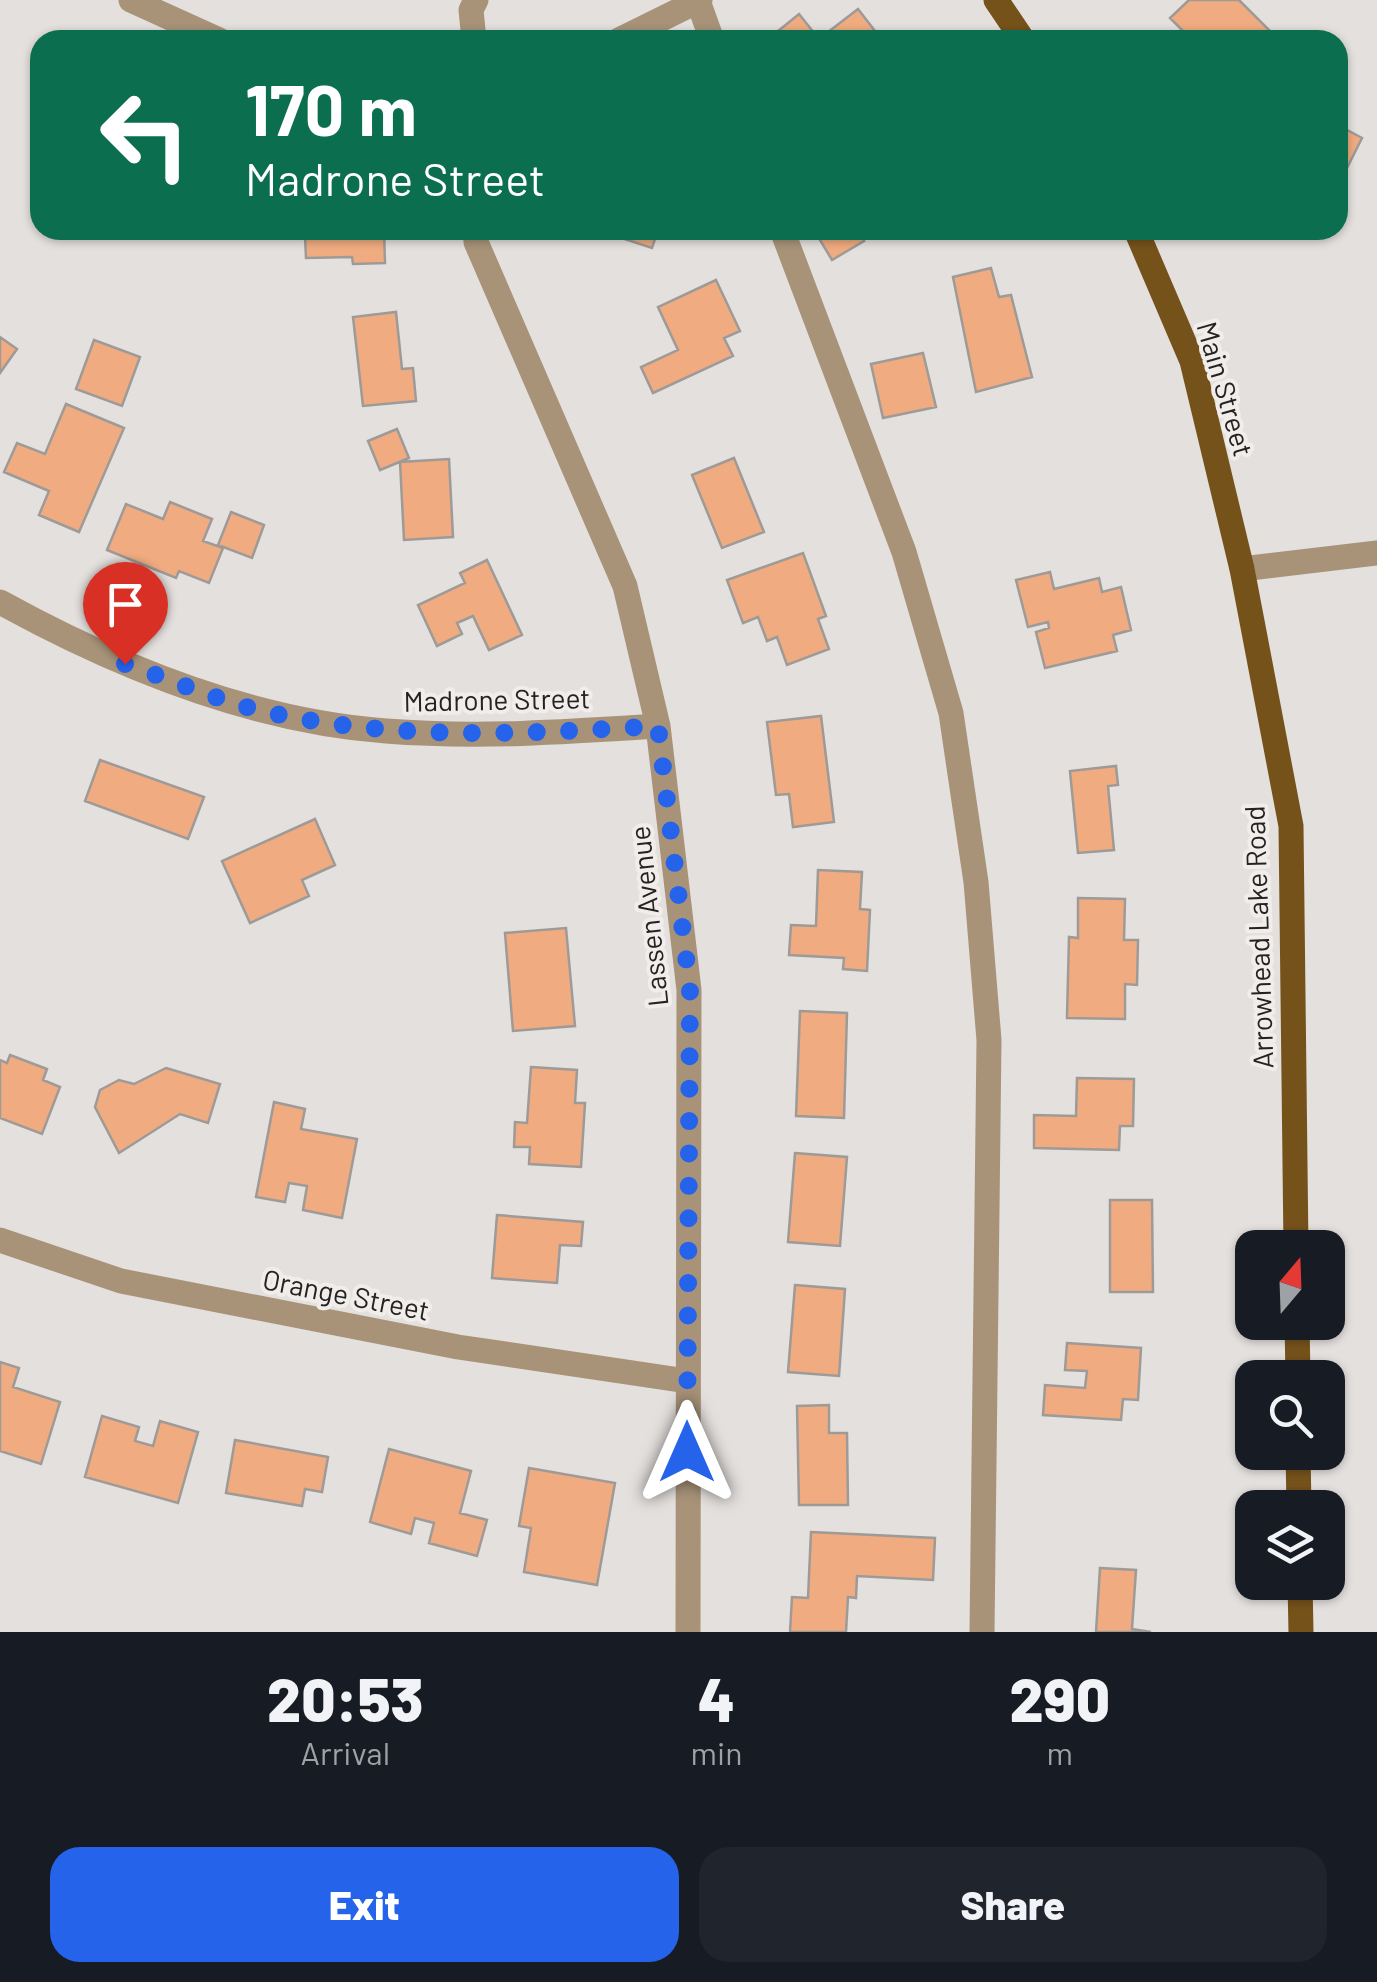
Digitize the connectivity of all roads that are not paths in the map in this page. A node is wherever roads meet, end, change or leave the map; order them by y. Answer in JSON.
{"nodes":[{"id":1,"x":130,"y":0,"type":"edge"},
{"id":2,"x":476,"y":0,"type":"edge"},
{"id":3,"x":996,"y":0,"type":"edge"},
{"id":4,"x":699,"y":1,"type":"edge"},
{"id":5,"x":197,"y":30,"type":"edge"},
{"id":6,"x":473,"y":30,"type":"edge"},
{"id":7,"x":639,"y":30,"type":"edge"},
{"id":8,"x":709,"y":30,"type":"edge"},
{"id":9,"x":1016,"y":30,"type":"edge"},
{"id":10,"x":476,"y":240,"type":"edge"},
{"id":11,"x":786,"y":240,"type":"edge"},
{"id":12,"x":1140,"y":240,"type":"edge"},
{"id":13,"x":1377,"y":553,"type":"edge"},
{"id":14,"x":1242,"y":569,"type":"junction"},
{"id":15,"x":0,"y":602,"type":"edge"},
{"id":16,"x":658,"y":726,"type":"junction"},
{"id":17,"x":1296,"y":1230,"type":"edge"},
{"id":18,"x":0,"y":1240,"type":"edge"},
{"id":19,"x":687,"y":1380,"type":"junction"},
{"id":20,"x":1300,"y":1600,"type":"edge"},
{"id":21,"x":688,"y":1632,"type":"edge"},
{"id":22,"x":982,"y":1632,"type":"edge"},
{"id":23,"x":1300,"y":1632,"type":"edge"}],
"edges":[{"from":1,"to":5,"type":"street"},
{"from":2,"to":6,"type":"street"},
{"from":3,"to":9,"type":"main road"},
{"from":4,"to":7,"type":"street"},
{"from":4,"to":8,"type":"street"},
{"from":10,"to":16,"type":"street","name":"Lassen Avenue"},
{"from":11,"to":22,"type":"street"},
{"from":12,"to":14,"type":"main road","name":"Main Street"},
{"from":13,"to":14,"type":"street"},
{"from":14,"to":17,"type":"main road","name":"Arrowhead Lake Road"},
{"from":15,"to":16,"type":"street","name":"Madrone Street"},
{"from":16,"to":19,"type":"street","name":"Lassen Avenue"},
{"from":18,"to":19,"type":"street","name":"Orange Street"},
{"from":19,"to":21,"type":"street","name":"Lassen Avenue"},
{"from":20,"to":23,"type":"main road"}]}
